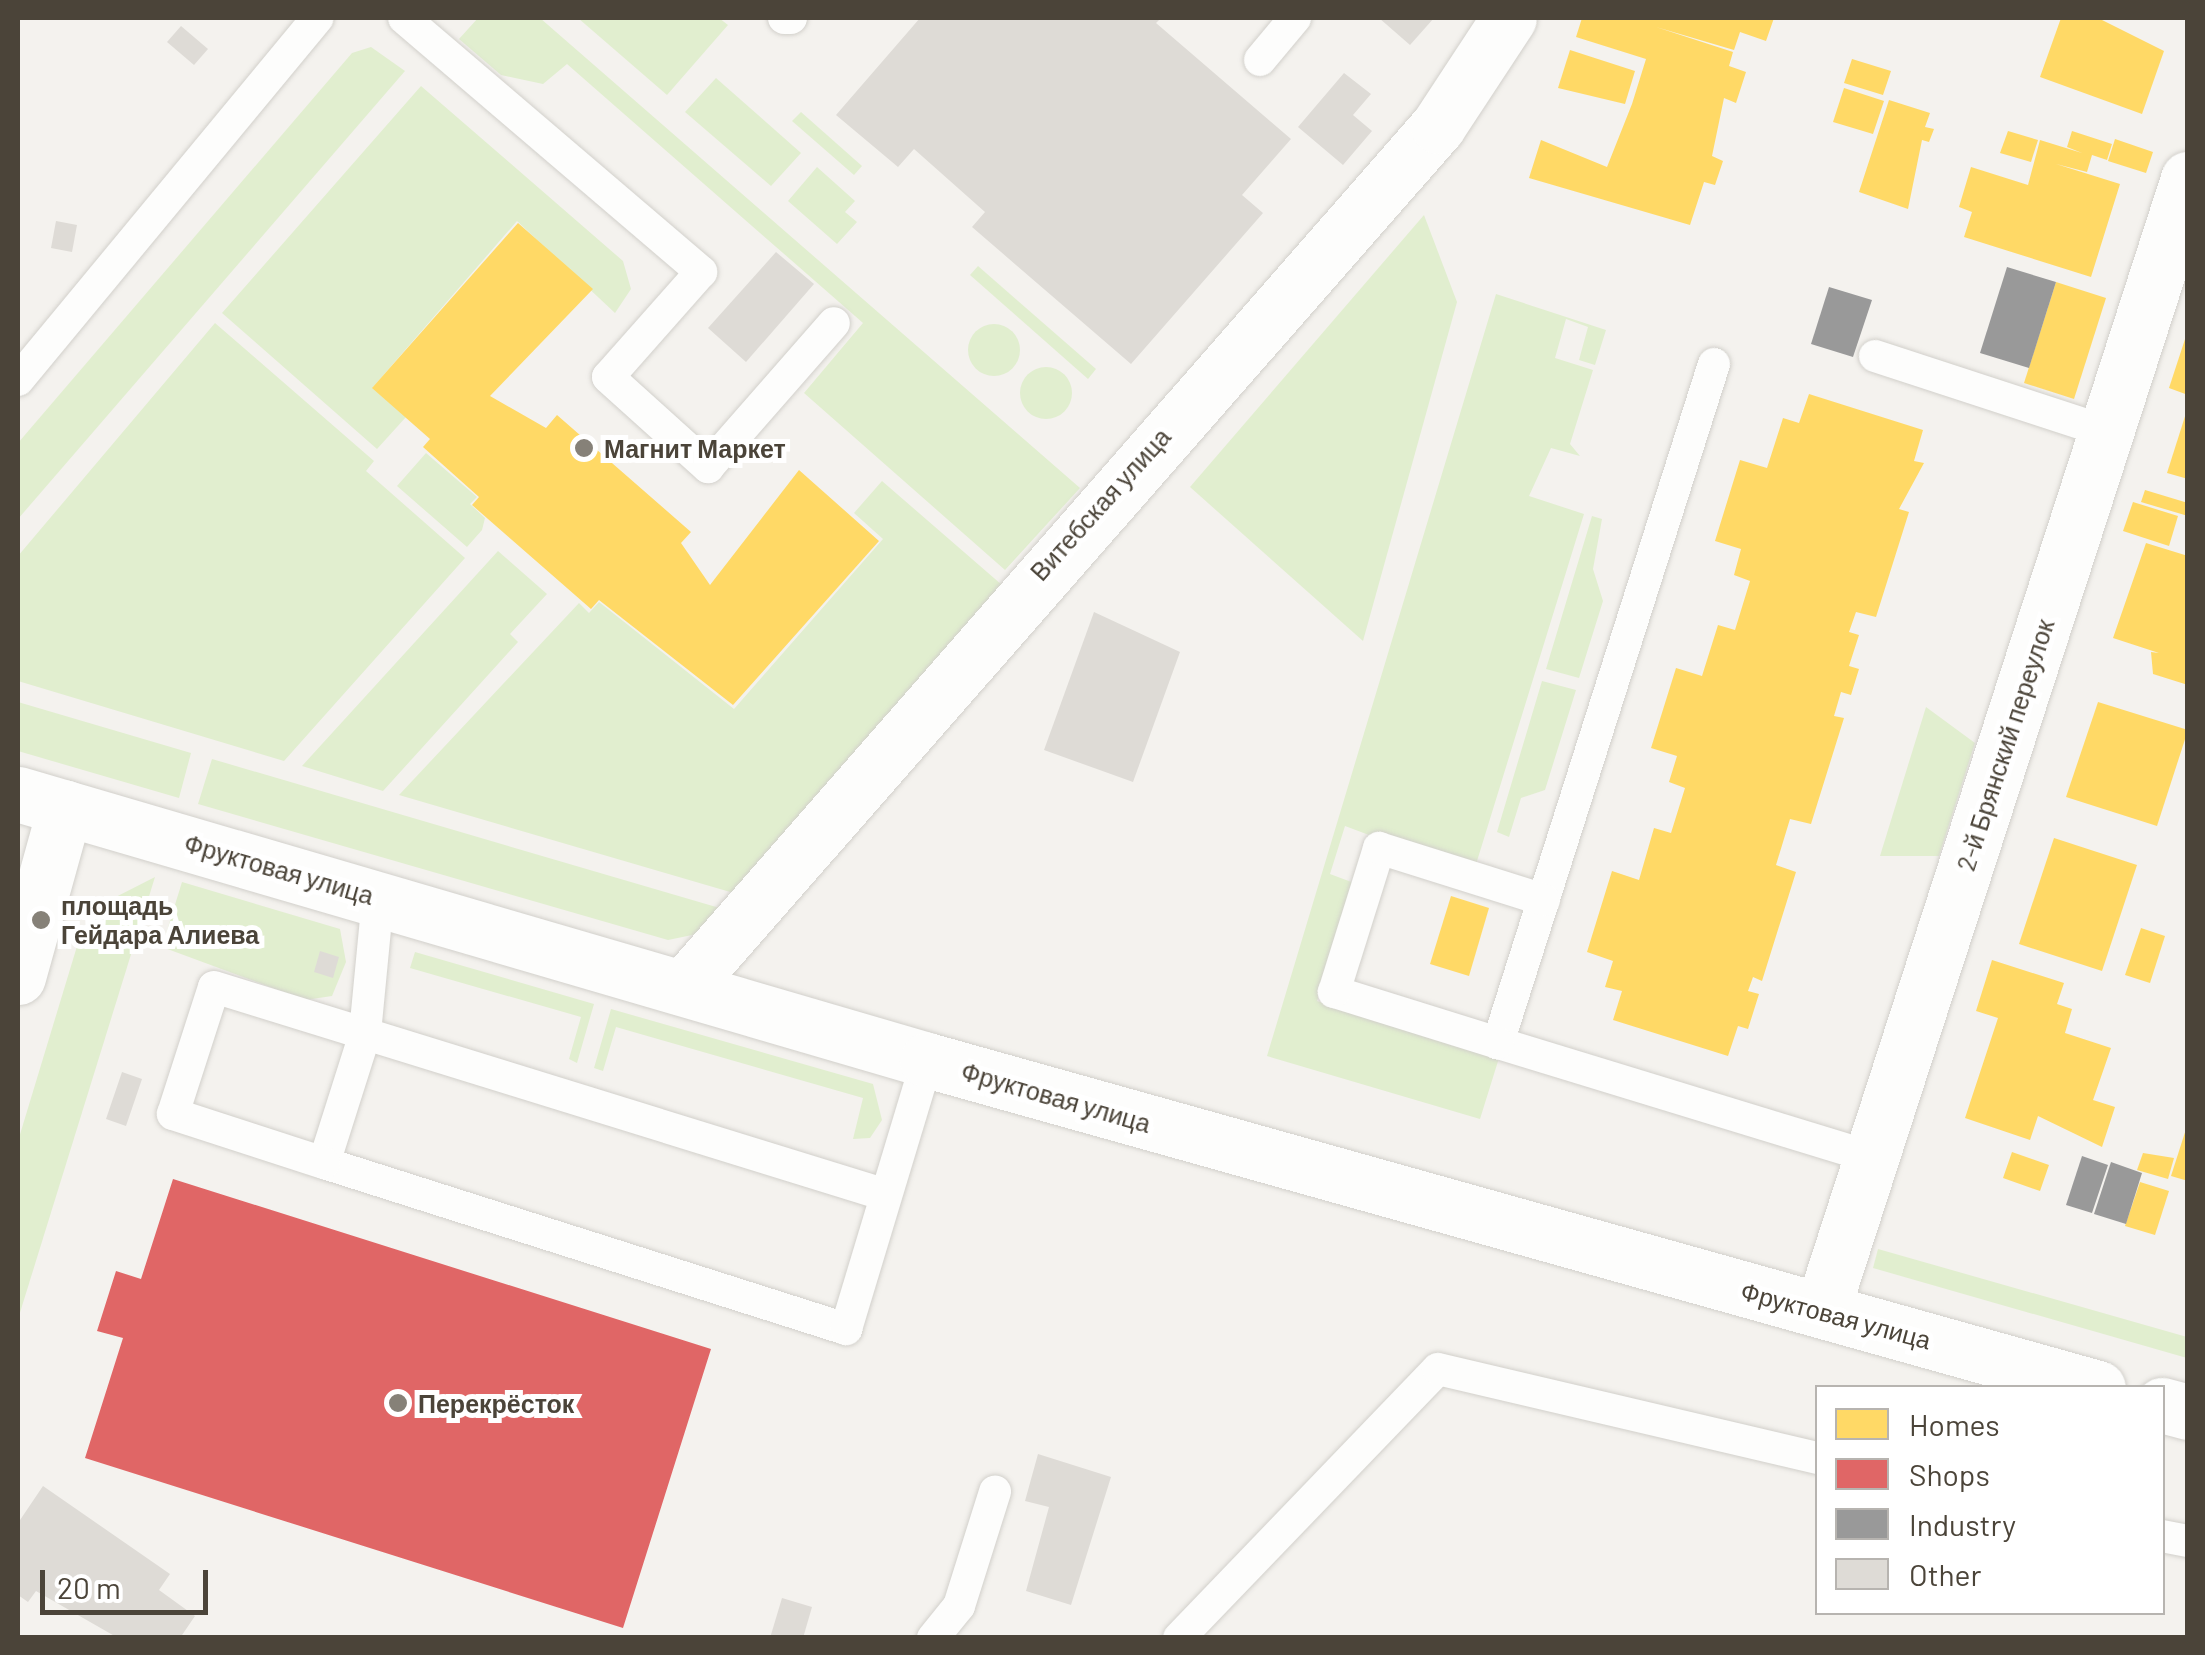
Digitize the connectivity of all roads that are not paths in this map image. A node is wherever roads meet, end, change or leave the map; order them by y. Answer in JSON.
{"nodes":[{"id":1,"x":317,"y":18,"type":"edge"},
{"id":2,"x":404,"y":18,"type":"edge"},
{"id":3,"x":1295,"y":18,"type":"edge"},
{"id":4,"x":1509,"y":18,"type":"edge"},
{"id":5,"x":1260,"y":60,"type":"dead end"},
{"id":6,"x":2188,"y":179,"type":"edge"},
{"id":7,"x":834,"y":323,"type":"dead end"},
{"id":8,"x":1876,"y":356,"type":"dead end"},
{"id":9,"x":1714,"y":364,"type":"dead end"},
{"id":10,"x":18,"y":380,"type":"edge"},
{"id":11,"x":2107,"y":432,"type":"junction"},
{"id":12,"x":41,"y":800,"type":"edge"},
{"id":13,"x":378,"y":898,"type":"junction"},
{"id":14,"x":1544,"y":900,"type":"junction"},
{"id":15,"x":18,"y":976,"type":"edge"},
{"id":16,"x":684,"y":986,"type":"junction"},
{"id":17,"x":364,"y":1034,"type":"junction"},
{"id":18,"x":1498,"y":1043,"type":"junction"},
{"id":19,"x":926,"y":1060,"type":"junction"},
{"id":20,"x":1872,"y":1157,"type":"junction"},
{"id":21,"x":324,"y":1162,"type":"junction"},
{"id":22,"x":886,"y":1195,"type":"junction"},
{"id":23,"x":1822,"y":1310,"type":"junction"},
{"id":24,"x":2087,"y":1385,"type":"edge"},
{"id":25,"x":1815,"y":1457,"type":"edge"},
{"id":26,"x":995,"y":1492,"type":"dead end"},
{"id":27,"x":933,"y":1638,"type":"edge"},
{"id":28,"x":1179,"y":1638,"type":"edge"}],
"edges":[{"from":1,"to":10,"type":"lane"},
{"from":2,"to":7,"type":"lane"},
{"from":3,"to":5,"type":"lane"},
{"from":4,"to":16,"type":"street","name":"Витебская улица"},
{"from":6,"to":11,"type":"street","name":"2-й Брянский переулок"},
{"from":8,"to":11,"type":"lane"},
{"from":9,"to":14,"type":"lane"},
{"from":11,"to":20,"type":"street","name":"2-й Брянский переулок"},
{"from":12,"to":13,"type":"street","name":"Фруктовая улица"},
{"from":12,"to":15,"type":"street"},
{"from":13,"to":16,"type":"street","name":"Фруктовая улица"},
{"from":13,"to":17,"type":"lane"},
{"from":14,"to":18,"type":"lane"},
{"from":14,"to":18,"type":"lane"},
{"from":16,"to":19,"type":"street","name":"Фруктовая улица"},
{"from":17,"to":21,"type":"lane"},
{"from":17,"to":21,"type":"lane"},
{"from":17,"to":22,"type":"lane"},
{"from":18,"to":20,"type":"lane"},
{"from":19,"to":22,"type":"lane"},
{"from":19,"to":23,"type":"street","name":"Фруктовая улица"},
{"from":20,"to":23,"type":"street","name":"2-й Брянский переулок"},
{"from":21,"to":22,"type":"lane"},
{"from":23,"to":24,"type":"street","name":"Фруктовая улица"},
{"from":25,"to":28,"type":"lane"},
{"from":26,"to":27,"type":"lane"}]}
